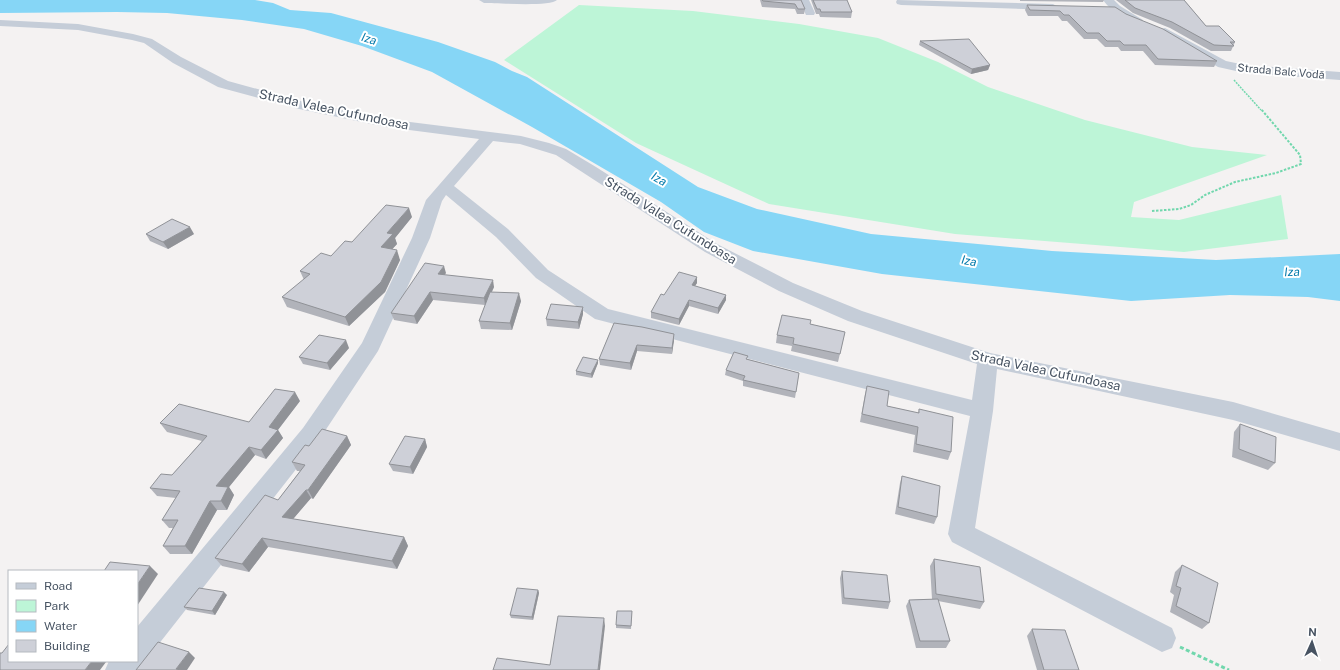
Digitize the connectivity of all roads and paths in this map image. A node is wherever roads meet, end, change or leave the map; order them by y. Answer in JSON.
{"nodes":[{"id":1,"x":484,"y":0,"type":"edge"},
{"id":2,"x":552,"y":0,"type":"edge"},
{"id":3,"x":804,"y":0,"type":"edge"},
{"id":4,"x":901,"y":2,"type":"dead end"},
{"id":5,"x":1108,"y":5,"type":"edge"},
{"id":6,"x":1060,"y":7,"type":"edge"},
{"id":7,"x":810,"y":13,"type":"dead end"},
{"id":8,"x":0,"y":24,"type":"edge"},
{"id":9,"x":1222,"y":64,"type":"junction"},
{"id":10,"x":1340,"y":76,"type":"edge"},
{"id":11,"x":489,"y":136,"type":"junction"},
{"id":12,"x":446,"y":187,"type":"junction"},
{"id":13,"x":1152,"y":211,"type":"dead end"},
{"id":14,"x":988,"y":360,"type":"junction"},
{"id":15,"x":982,"y":411,"type":"junction"},
{"id":16,"x":1340,"y":442,"type":"edge"},
{"id":17,"x":1162,"y":638,"type":"joint"},
{"id":18,"x":138,"y":648,"type":"edge"},
{"id":19,"x":127,"y":662,"type":"edge"},
{"id":20,"x":120,"y":670,"type":"edge"},
{"id":21,"x":1229,"y":670,"type":"edge"}],
"edges":[{"from":1,"to":2,"type":"street"},
{"from":3,"to":7,"type":"street"},
{"from":4,"to":6,"type":"street"},
{"from":5,"to":9,"type":"street","name":"Strada Balc Vodă"},
{"from":8,"to":11,"type":"street","name":"Strada Valea Cufundoasa"},
{"from":9,"to":10,"type":"street","name":"Strada Balc Vodă"},
{"from":9,"to":13,"type":"path"},
{"from":11,"to":12,"type":"street"},
{"from":11,"to":14,"type":"street","name":"Strada Valea Cufundoasa"},
{"from":12,"to":15,"type":"street"},
{"from":12,"to":18,"type":"street"},
{"from":14,"to":15,"type":"street"},
{"from":14,"to":16,"type":"street","name":"Strada Valea Cufundoasa"},
{"from":15,"to":17,"type":"street"},
{"from":17,"to":21,"type":"path"},
{"from":19,"to":20,"type":"street"}]}
